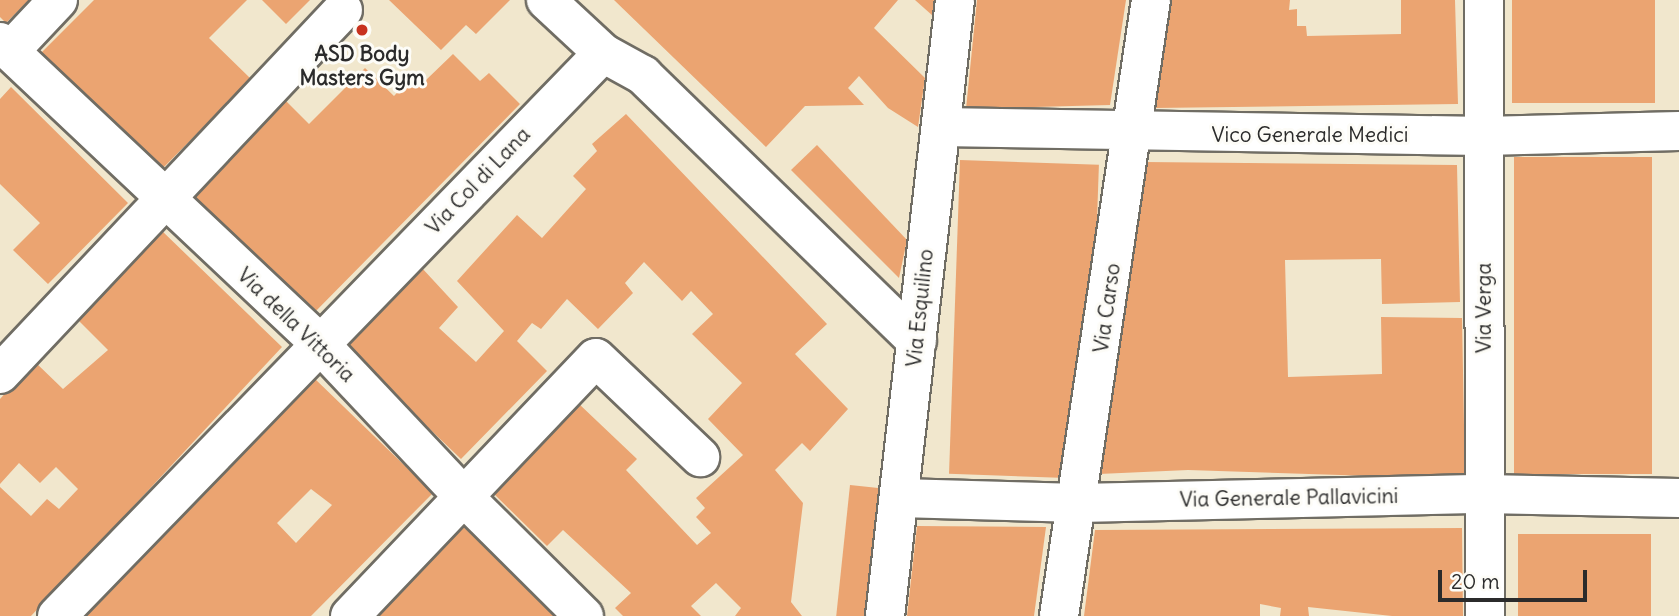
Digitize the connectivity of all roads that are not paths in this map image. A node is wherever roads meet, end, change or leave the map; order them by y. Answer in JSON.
{"nodes":[{"id":1,"x":58,"y":0,"type":"edge"},
{"id":2,"x":546,"y":0,"type":"edge"},
{"id":3,"x":955,"y":0,"type":"edge"},
{"id":4,"x":1151,"y":0,"type":"edge"},
{"id":5,"x":1484,"y":0,"type":"edge"},
{"id":6,"x":343,"y":10,"type":"dead end"},
{"id":7,"x":5,"y":47,"type":"edge"},
{"id":8,"x":603,"y":53,"type":"junction"},
{"id":9,"x":941,"y":127,"type":"junction"},
{"id":10,"x":1679,"y":131,"type":"edge"},
{"id":11,"x":1132,"y":134,"type":"junction"},
{"id":12,"x":1484,"y":136,"type":"junction"},
{"id":13,"x":162,"y":200,"type":"junction"},
{"id":14,"x":916,"y":341,"type":"junction"},
{"id":15,"x":319,"y":344,"type":"junction"},
{"id":16,"x":0,"y":374,"type":"edge"},
{"id":17,"x":700,"y":457,"type":"dead end"},
{"id":18,"x":1485,"y":494,"type":"junction"},
{"id":19,"x":464,"y":497,"type":"junction"},
{"id":20,"x":899,"y":498,"type":"junction"},
{"id":21,"x":1679,"y":498,"type":"edge"},
{"id":22,"x":1079,"y":503,"type":"junction"},
{"id":23,"x":57,"y":616,"type":"edge"},
{"id":24,"x":350,"y":616,"type":"edge"},
{"id":25,"x":584,"y":616,"type":"edge"},
{"id":26,"x":885,"y":616,"type":"edge"},
{"id":27,"x":1059,"y":616,"type":"edge"},
{"id":28,"x":1485,"y":616,"type":"edge"}],
"edges":[{"from":1,"to":7,"type":"street"},
{"from":2,"to":8,"type":"street"},
{"from":3,"to":9,"type":"street","name":"Via Esquilino"},
{"from":4,"to":11,"type":"street","name":"Via Carso"},
{"from":5,"to":12,"type":"street","name":"Via Verga"},
{"from":6,"to":13,"type":"street"},
{"from":7,"to":13,"type":"street","name":"Via della Vittoria"},
{"from":8,"to":14,"type":"street"},
{"from":8,"to":15,"type":"street","name":"Via Col di Lana"},
{"from":9,"to":11,"type":"street","name":"Vico Generale Medici"},
{"from":9,"to":14,"type":"street","name":"Via Esquilino"},
{"from":10,"to":12,"type":"street","name":"Vico Generale Medici"},
{"from":11,"to":12,"type":"street","name":"Vico Generale Medici"},
{"from":11,"to":22,"type":"street","name":"Via Carso"},
{"from":12,"to":18,"type":"street","name":"Via Verga"},
{"from":13,"to":15,"type":"street","name":"Via della Vittoria"},
{"from":13,"to":16,"type":"street"},
{"from":14,"to":20,"type":"street","name":"Via Esquilino"},
{"from":15,"to":19,"type":"street","name":"Via della Vittoria"},
{"from":15,"to":23,"type":"street","name":"Via Col di Lana"},
{"from":17,"to":19,"type":"street"},
{"from":18,"to":21,"type":"street","name":"Via Generale Pallavicini"},
{"from":18,"to":22,"type":"street","name":"Via Generale Pallavicini"},
{"from":18,"to":28,"type":"street","name":"Via Verga"},
{"from":19,"to":24,"type":"street"},
{"from":19,"to":25,"type":"street","name":"Via della Vittoria"},
{"from":20,"to":22,"type":"street","name":"Via Generale Pallavicini"},
{"from":20,"to":26,"type":"street","name":"Via Esquilino"},
{"from":22,"to":27,"type":"street","name":"Via Carso"}]}
